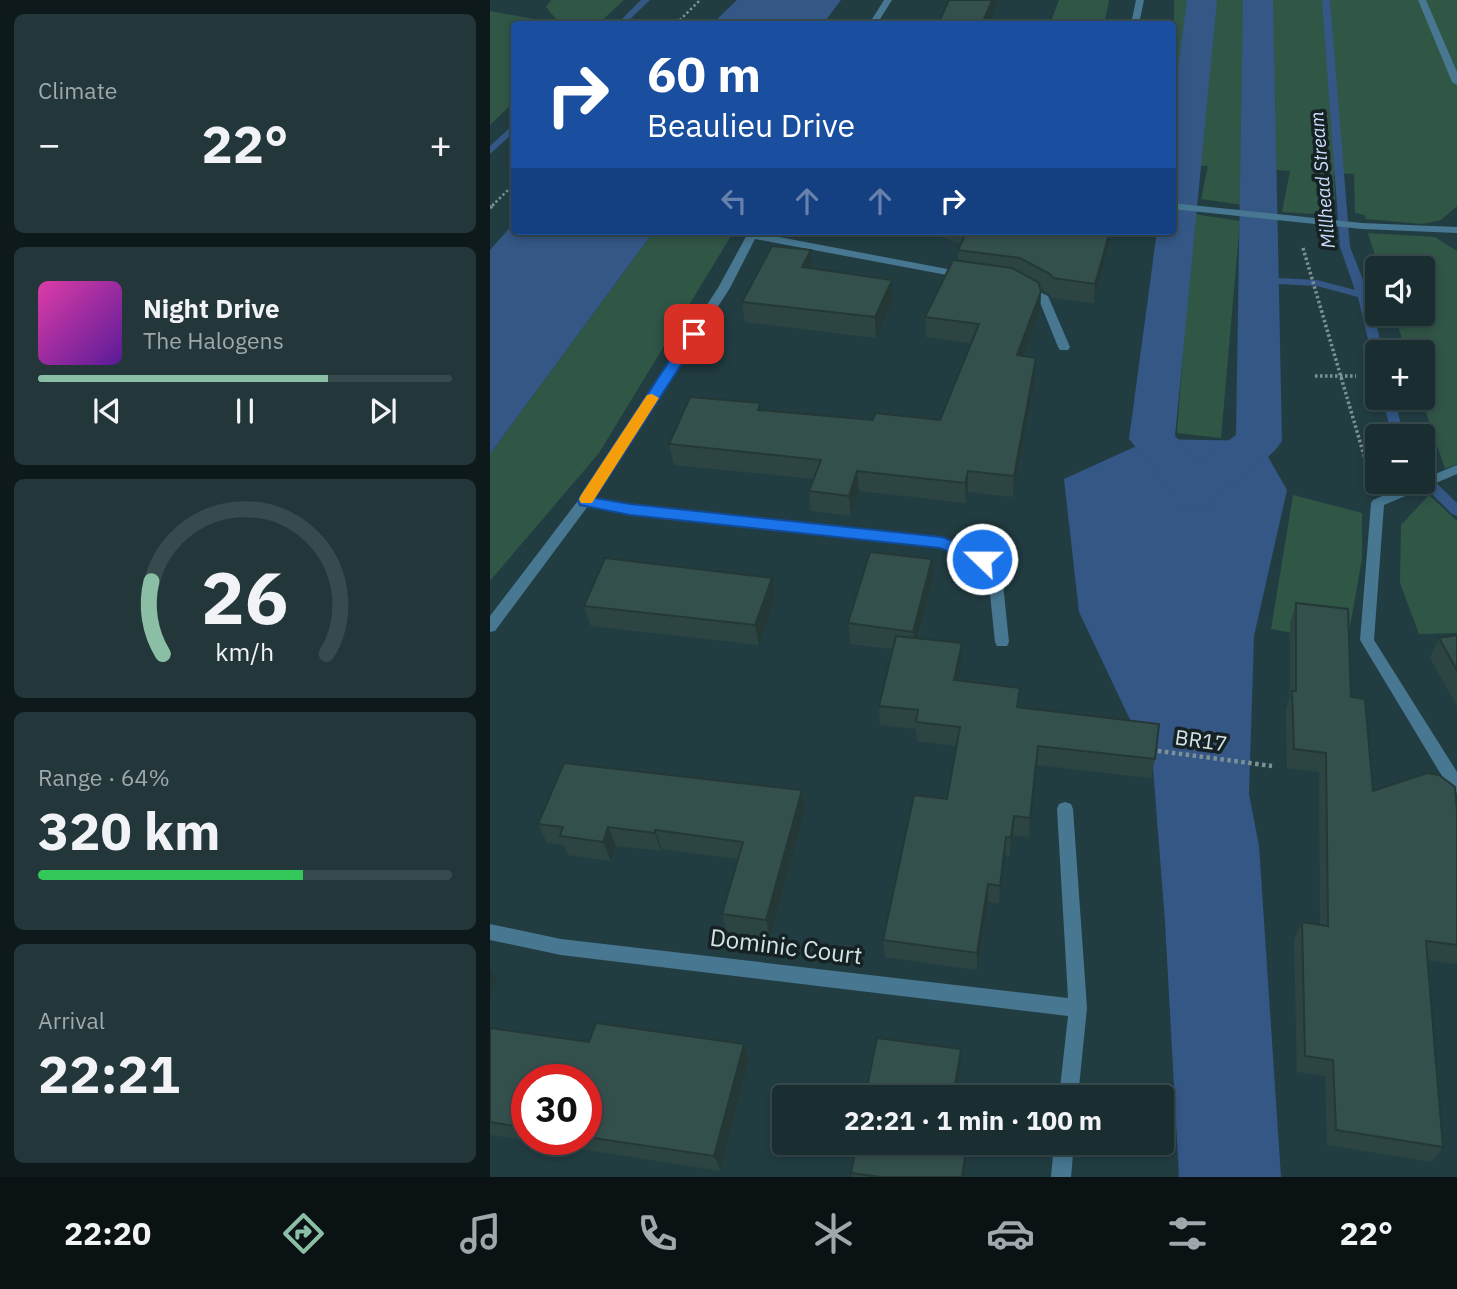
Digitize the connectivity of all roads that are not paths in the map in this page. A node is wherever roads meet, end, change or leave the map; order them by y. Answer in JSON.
{"nodes":[{"id":1,"x":888,"y":0,"type":"edge"},
{"id":2,"x":1140,"y":0,"type":"edge"},
{"id":3,"x":1422,"y":0,"type":"edge"},
{"id":4,"x":875,"y":21,"type":"edge"},
{"id":5,"x":1136,"y":21,"type":"edge"},
{"id":6,"x":1457,"y":82,"type":"edge"},
{"id":7,"x":1176,"y":206,"type":"edge"},
{"id":8,"x":1457,"y":230,"type":"edge"},
{"id":9,"x":751,"y":235,"type":"edge"},
{"id":10,"x":762,"y":235,"type":"edge"},
{"id":11,"x":977,"y":277,"type":"edge"},
{"id":12,"x":1015,"y":282,"type":"edge"},
{"id":13,"x":1064,"y":347,"type":"dead end"},
{"id":14,"x":1457,"y":469,"type":"edge"},
{"id":15,"x":585,"y":501,"type":"junction"},
{"id":16,"x":490,"y":627,"type":"edge"},
{"id":17,"x":1002,"y":642,"type":"dead end"},
{"id":18,"x":1457,"y":786,"type":"edge"},
{"id":19,"x":1065,"y":809,"type":"dead end"},
{"id":20,"x":490,"y":932,"type":"edge"},
{"id":21,"x":1078,"y":1008,"type":"junction"},
{"id":22,"x":1070,"y":1085,"type":"edge"},
{"id":23,"x":1063,"y":1155,"type":"edge"},
{"id":24,"x":1061,"y":1177,"type":"edge"}],
"edges":[{"from":1,"to":4,"type":"street"},
{"from":2,"to":5,"type":"street"},
{"from":3,"to":6,"type":"street"},
{"from":7,"to":8,"type":"street"},
{"from":9,"to":15,"type":"street"},
{"from":10,"to":11,"type":"street"},
{"from":12,"to":13,"type":"street"},
{"from":14,"to":18,"type":"street"},
{"from":15,"to":16,"type":"street"},
{"from":15,"to":17,"type":"street"},
{"from":19,"to":21,"type":"street"},
{"from":20,"to":21,"type":"street","name":"Dominic Court"},
{"from":21,"to":22,"type":"street"},
{"from":23,"to":24,"type":"street"}]}
